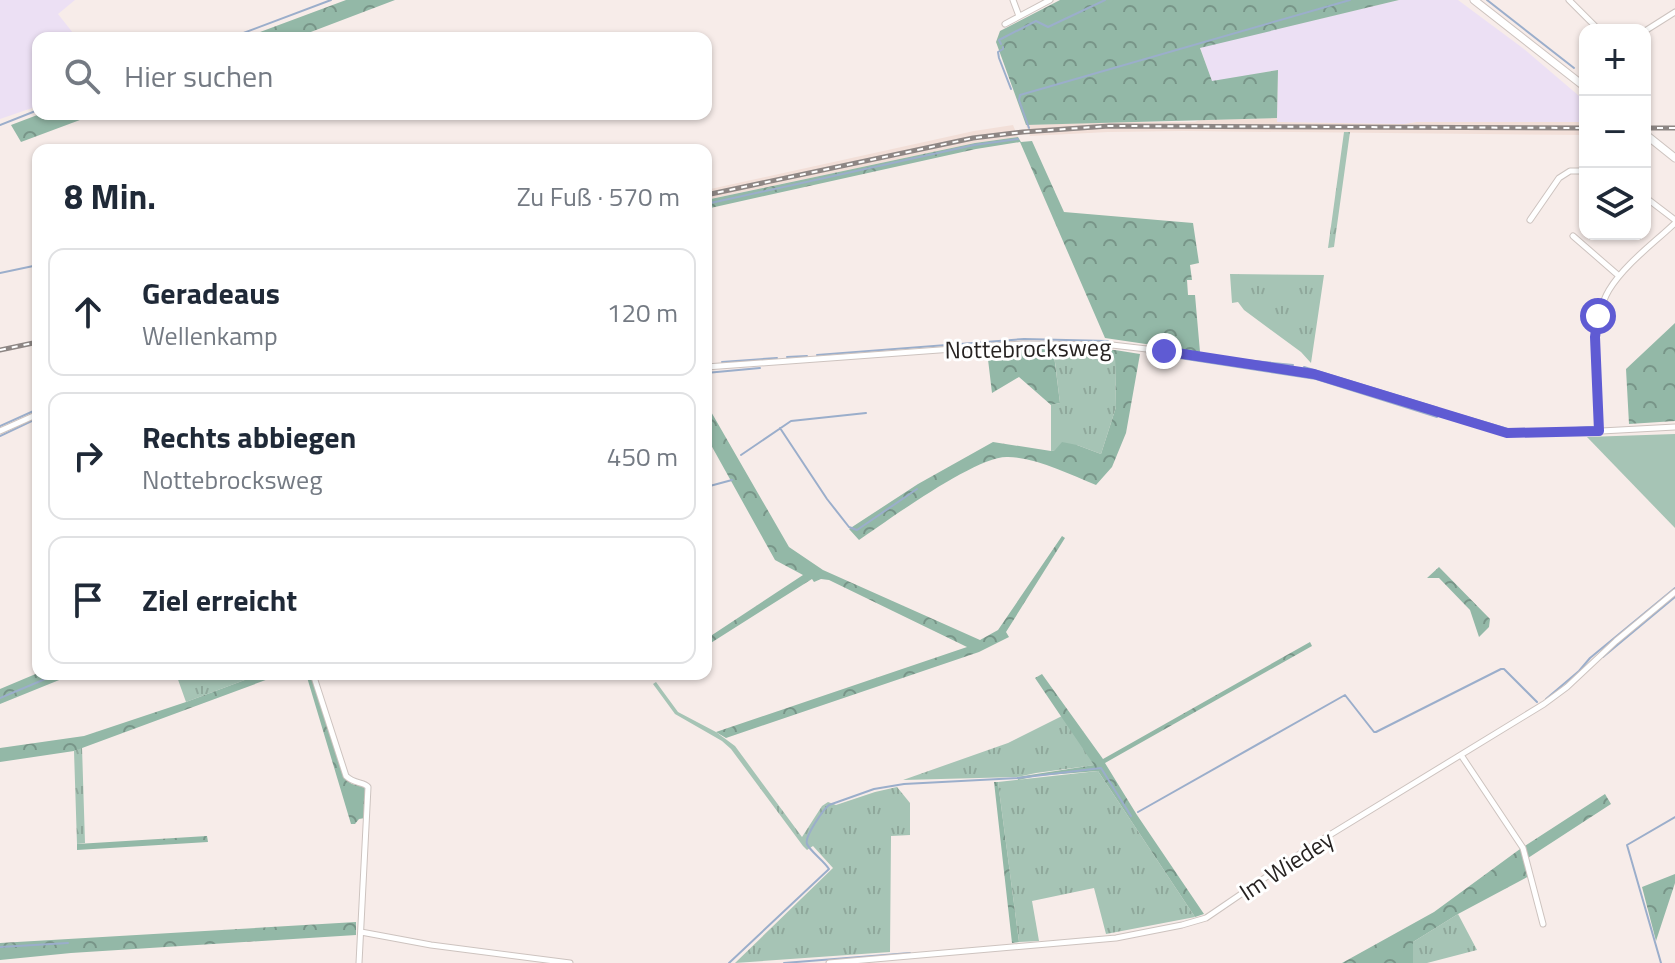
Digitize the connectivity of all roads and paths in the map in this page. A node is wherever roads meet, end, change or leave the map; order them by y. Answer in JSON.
{"nodes":[{"id":1,"x":1013,"y":0,"type":"edge"},
{"id":2,"x":1050,"y":0,"type":"edge"},
{"id":3,"x":1474,"y":0,"type":"edge"},
{"id":4,"x":1569,"y":0,"type":"edge"},
{"id":5,"x":1675,"y":12,"type":"edge"},
{"id":6,"x":1019,"y":16,"type":"junction"},
{"id":7,"x":1005,"y":24,"type":"dead end"},
{"id":8,"x":1593,"y":24,"type":"edge"},
{"id":9,"x":1651,"y":27,"type":"edge"},
{"id":10,"x":1579,"y":82,"type":"edge"},
{"id":11,"x":1651,"y":139,"type":"edge"},
{"id":12,"x":1675,"y":158,"type":"edge"},
{"id":13,"x":1579,"y":171,"type":"edge"},
{"id":14,"x":1651,"y":202,"type":"edge"},
{"id":15,"x":1530,"y":220,"type":"dead end"},
{"id":16,"x":1675,"y":222,"type":"edge"},
{"id":17,"x":1573,"y":236,"type":"dead end"},
{"id":18,"x":1619,"y":276,"type":"junction"},
{"id":19,"x":712,"y":367,"type":"edge"},
{"id":20,"x":32,"y":417,"type":"edge"},
{"id":21,"x":1675,"y":427,"type":"edge"},
{"id":22,"x":0,"y":431,"type":"edge"},
{"id":23,"x":1599,"y":431,"type":"junction"},
{"id":24,"x":1675,"y":592,"type":"edge"},
{"id":25,"x":315,"y":680,"type":"edge"},
{"id":26,"x":1461,"y":755,"type":"junction"},
{"id":27,"x":1543,"y":924,"type":"dead end"},
{"id":28,"x":361,"y":932,"type":"junction"},
{"id":29,"x":359,"y":963,"type":"edge"},
{"id":30,"x":570,"y":963,"type":"edge"},
{"id":31,"x":829,"y":963,"type":"edge"}],
"edges":[{"from":1,"to":6,"type":"street"},
{"from":2,"to":6,"type":"street"},
{"from":3,"to":10,"type":"main road"},
{"from":4,"to":8,"type":"street"},
{"from":5,"to":9,"type":"street"},
{"from":6,"to":7,"type":"street"},
{"from":11,"to":12,"type":"main road"},
{"from":13,"to":15,"type":"street"},
{"from":14,"to":16,"type":"street"},
{"from":16,"to":18,"type":"street"},
{"from":17,"to":18,"type":"street"},
{"from":18,"to":23,"type":"street"},
{"from":19,"to":23,"type":"street","name":"Nottebrocksweg"},
{"from":20,"to":22,"type":"street"},
{"from":21,"to":23,"type":"street","name":"Nottebrocksweg"},
{"from":24,"to":26,"type":"street","name":"Im Wiedey"},
{"from":25,"to":28,"type":"street"},
{"from":26,"to":27,"type":"street"},
{"from":26,"to":31,"type":"street","name":"Im Wiedey"},
{"from":28,"to":29,"type":"street"},
{"from":28,"to":30,"type":"street"}]}
